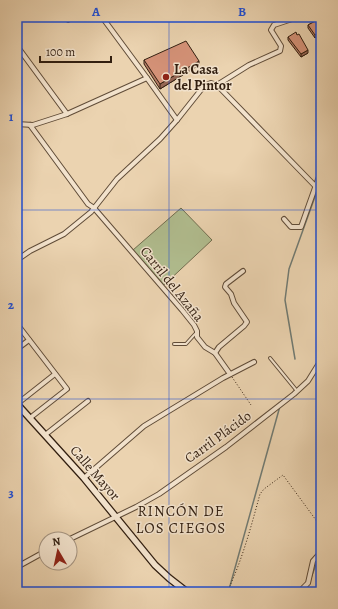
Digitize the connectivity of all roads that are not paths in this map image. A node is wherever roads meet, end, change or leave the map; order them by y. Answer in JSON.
{"nodes":[{"id":1,"x":63,"y":17,"type":"edge"},
{"id":2,"x":75,"y":17,"type":"edge"},
{"id":3,"x":102,"y":17,"type":"edge"},
{"id":4,"x":298,"y":17,"type":"edge"},
{"id":5,"x":17,"y":46,"type":"edge"},
{"id":6,"x":148,"y":78,"type":"junction"},
{"id":7,"x":217,"y":85,"type":"junction"},
{"id":8,"x":67,"y":114,"type":"junction"},
{"id":9,"x":177,"y":120,"type":"junction"},
{"id":10,"x":17,"y":124,"type":"edge"},
{"id":11,"x":30,"y":125,"type":"junction"},
{"id":12,"x":321,"y":171,"type":"edge"},
{"id":13,"x":316,"y":186,"type":"junction"},
{"id":14,"x":321,"y":192,"type":"edge"},
{"id":15,"x":94,"y":208,"type":"junction"},
{"id":16,"x":284,"y":219,"type":"dead end"},
{"id":17,"x":17,"y":260,"type":"edge"},
{"id":18,"x":243,"y":271,"type":"dead end"},
{"id":19,"x":17,"y":324,"type":"edge"},
{"id":20,"x":197,"y":332,"type":"junction"},
{"id":21,"x":29,"y":340,"type":"junction"},
{"id":22,"x":174,"y":344,"type":"dead end"},
{"id":23,"x":17,"y":349,"type":"edge"},
{"id":24,"x":216,"y":353,"type":"junction"},
{"id":25,"x":270,"y":358,"type":"dead end"},
{"id":26,"x":321,"y":360,"type":"edge"},
{"id":27,"x":254,"y":362,"type":"dead end"},
{"id":28,"x":55,"y":374,"type":"junction"},
{"id":29,"x":230,"y":374,"type":"junction"},
{"id":30,"x":297,"y":391,"type":"junction"},
{"id":31,"x":88,"y":401,"type":"dead end"},
{"id":32,"x":17,"y":404,"type":"edge"},
{"id":33,"x":30,"y":418,"type":"junction"},
{"id":34,"x":45,"y":435,"type":"junction"},
{"id":35,"x":84,"y":478,"type":"junction"},
{"id":36,"x":116,"y":516,"type":"junction"},
{"id":37,"x":78,"y":535,"type":"edge"},
{"id":38,"x":321,"y":552,"type":"edge"},
{"id":39,"x":38,"y":555,"type":"edge"},
{"id":40,"x":17,"y":567,"type":"edge"},
{"id":41,"x":187,"y":592,"type":"edge"},
{"id":42,"x":299,"y":592,"type":"edge"}],
"edges":[{"from":1,"to":2,"type":"lane"},
{"from":3,"to":6,"type":"street"},
{"from":4,"to":7,"type":"street"},
{"from":5,"to":8,"type":"street"},
{"from":6,"to":8,"type":"street"},
{"from":6,"to":9,"type":"street"},
{"from":7,"to":9,"type":"street"},
{"from":7,"to":13,"type":"street"},
{"from":8,"to":11,"type":"street"},
{"from":9,"to":15,"type":"street"},
{"from":10,"to":11,"type":"street"},
{"from":11,"to":15,"type":"street","name":"Carril del Azaña"},
{"from":12,"to":13,"type":"street"},
{"from":13,"to":14,"type":"street"},
{"from":13,"to":16,"type":"street"},
{"from":15,"to":17,"type":"street"},
{"from":15,"to":20,"type":"street","name":"Carril del Azaña"},
{"from":18,"to":24,"type":"street"},
{"from":19,"to":21,"type":"street"},
{"from":20,"to":22,"type":"lane"},
{"from":20,"to":24,"type":"street","name":"Carril del Azaña"},
{"from":21,"to":23,"type":"street"},
{"from":21,"to":28,"type":"street"},
{"from":24,"to":29,"type":"street","name":"Carril del Azaña"},
{"from":25,"to":30,"type":"lane"},
{"from":26,"to":30,"type":"street","name":"Carril Plácido"},
{"from":27,"to":29,"type":"street"},
{"from":28,"to":32,"type":"street"},
{"from":28,"to":33,"type":"street"},
{"from":29,"to":35,"type":"street"},
{"from":30,"to":36,"type":"street","name":"Carril Plácido"},
{"from":31,"to":34,"type":"street"},
{"from":32,"to":33,"type":"main road","name":"Calle Mayor"},
{"from":33,"to":34,"type":"main road","name":"Calle Mayor"},
{"from":34,"to":35,"type":"main road","name":"Calle Mayor"},
{"from":35,"to":36,"type":"main road","name":"Calle Mayor"},
{"from":36,"to":37,"type":"street","name":"Carril Plácido"},
{"from":36,"to":41,"type":"main road","name":"Calle Mayor"},
{"from":38,"to":42,"type":"street"},
{"from":39,"to":40,"type":"street"}]}
